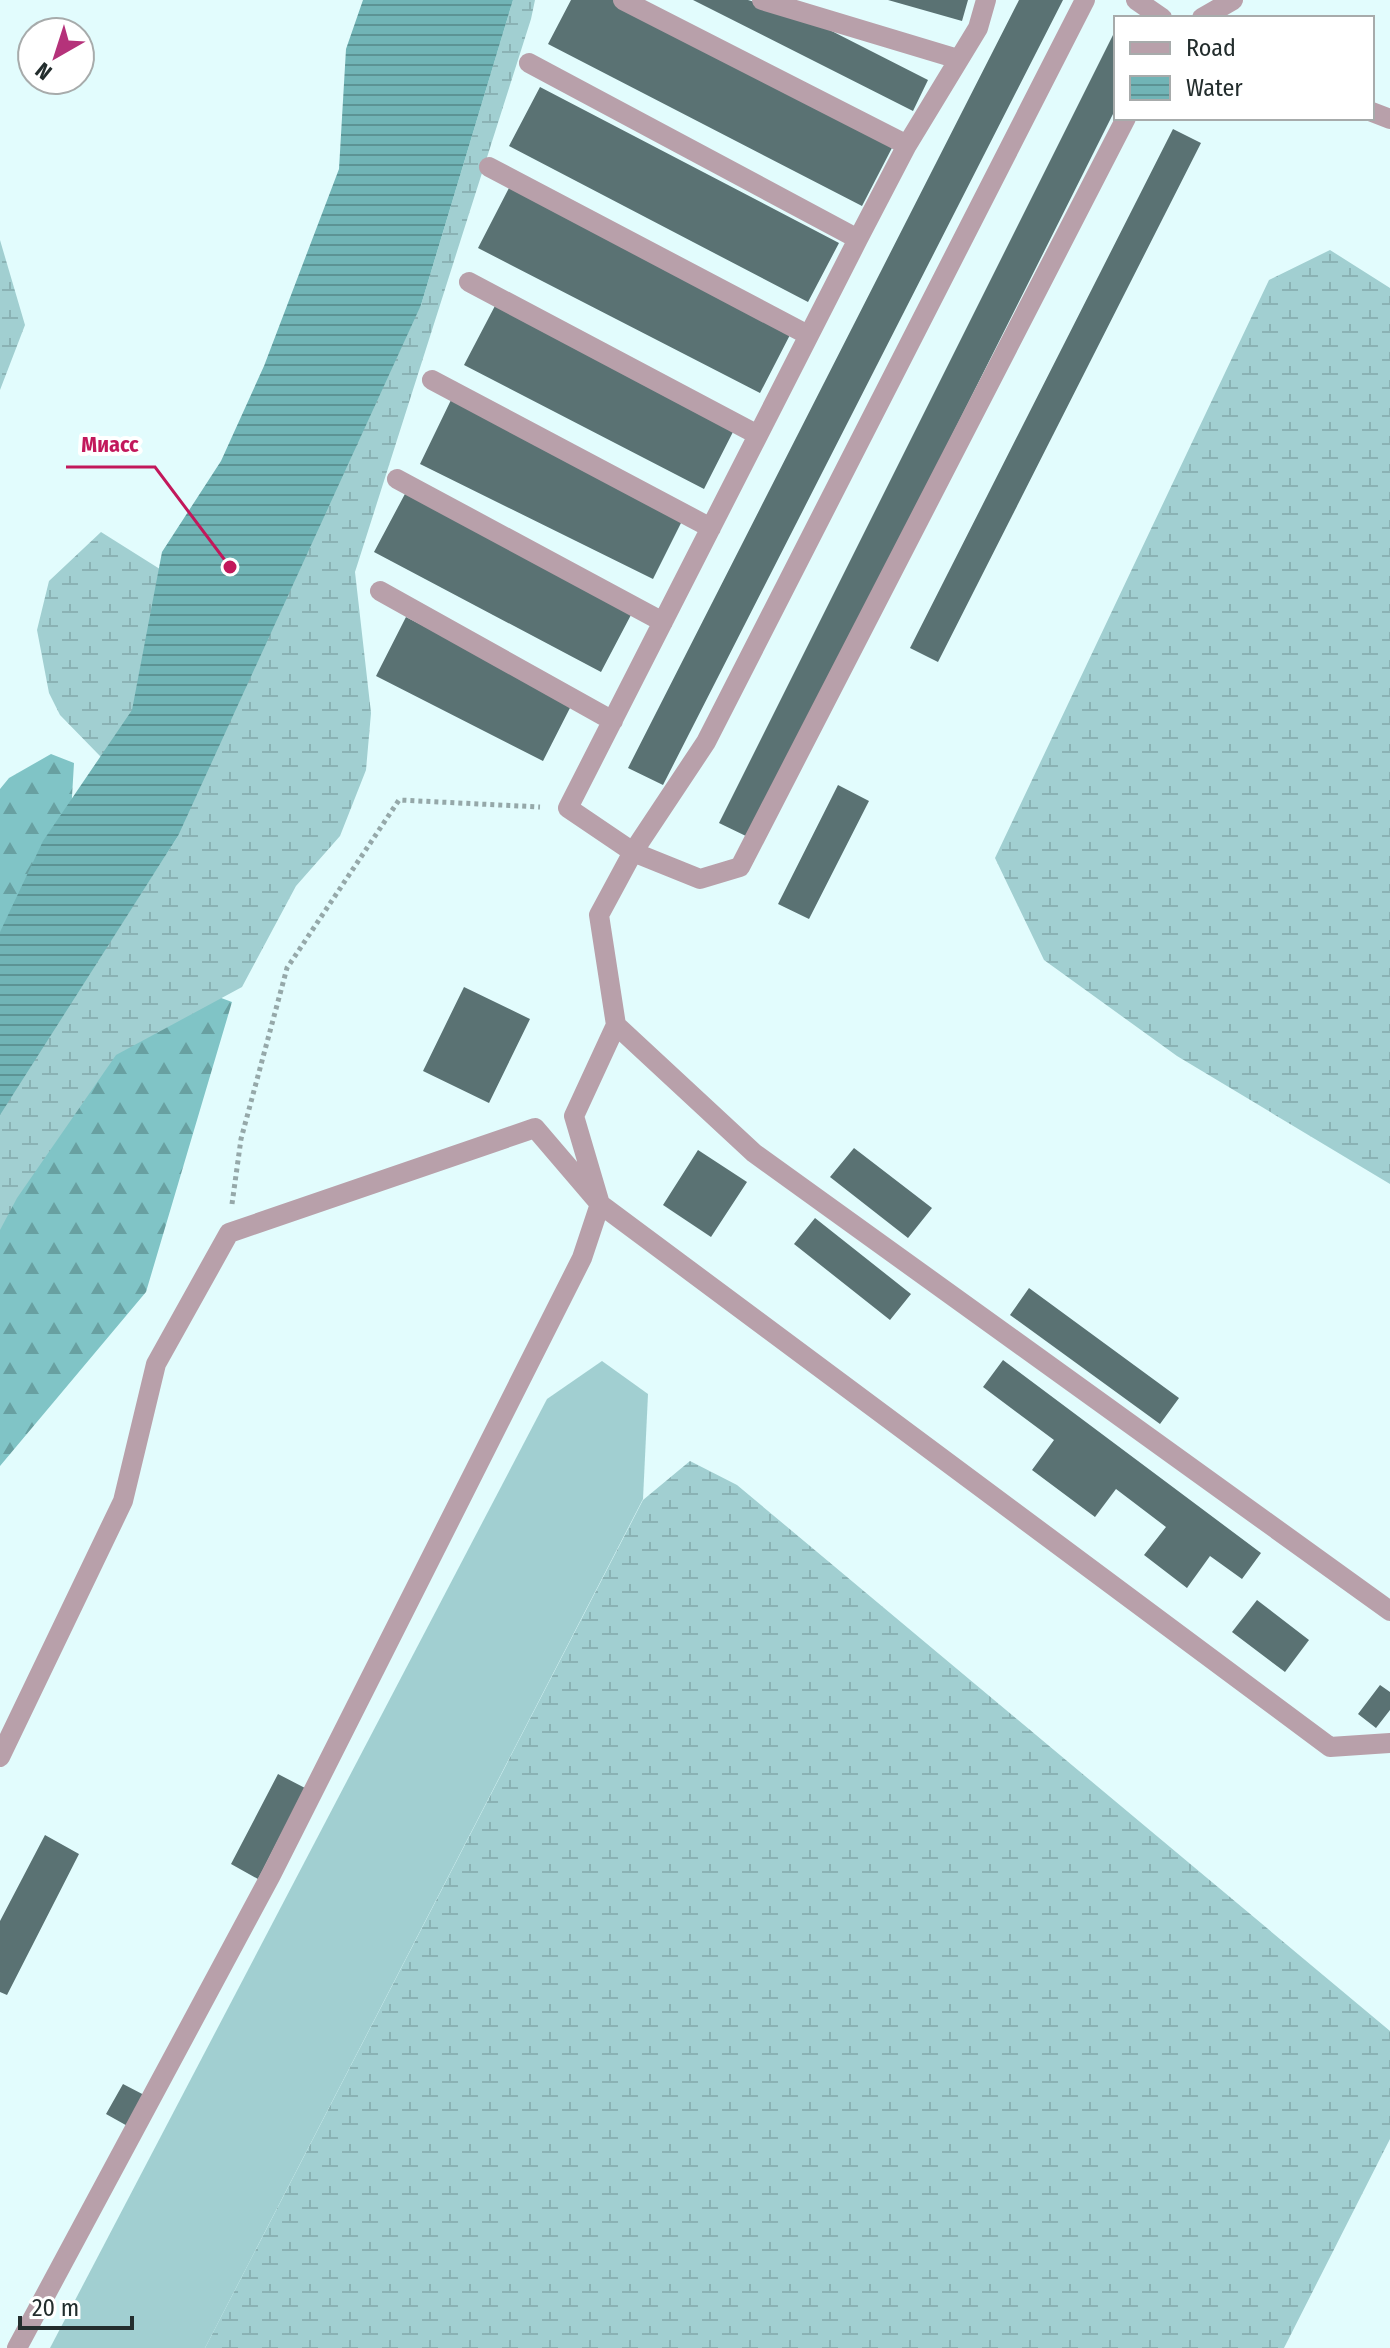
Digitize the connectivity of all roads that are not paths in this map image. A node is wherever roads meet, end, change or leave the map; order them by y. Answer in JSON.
{"nodes":[{"id":1,"x":623,"y":0,"type":"edge"},
{"id":2,"x":762,"y":0,"type":"edge"},
{"id":3,"x":986,"y":0,"type":"edge"},
{"id":4,"x":1085,"y":0,"type":"edge"},
{"id":5,"x":1136,"y":0,"type":"edge"},
{"id":6,"x":1233,"y":0,"type":"edge"},
{"id":7,"x":1159,"y":16,"type":"edge"},
{"id":8,"x":1205,"y":16,"type":"edge"},
{"id":9,"x":958,"y":59,"type":"junction"},
{"id":10,"x":529,"y":63,"type":"dead end"},
{"id":11,"x":1125,"y":120,"type":"edge"},
{"id":12,"x":907,"y":145,"type":"junction"},
{"id":13,"x":489,"y":167,"type":"dead end"},
{"id":14,"x":858,"y":239,"type":"junction"},
{"id":15,"x":469,"y":282,"type":"dead end"},
{"id":16,"x":808,"y":335,"type":"junction"},
{"id":17,"x":432,"y":380,"type":"dead end"},
{"id":18,"x":758,"y":435,"type":"junction"},
{"id":19,"x":397,"y":479,"type":"dead end"},
{"id":20,"x":711,"y":528,"type":"junction"},
{"id":21,"x":380,"y":591,"type":"dead end"},
{"id":22,"x":663,"y":622,"type":"junction"},
{"id":23,"x":613,"y":721,"type":"junction"},
{"id":24,"x":633,"y":852,"type":"junction"},
{"id":25,"x":616,"y":1025,"type":"junction"},
{"id":26,"x":600,"y":1204,"type":"junction"},
{"id":27,"x":1390,"y":1611,"type":"edge"},
{"id":28,"x":1390,"y":1743,"type":"edge"},
{"id":29,"x":0,"y":1757,"type":"edge"},
{"id":30,"x":17,"y":2348,"type":"edge"}],
"edges":[{"from":1,"to":12,"type":"lane"},
{"from":2,"to":9,"type":"lane"},
{"from":3,"to":9,"type":"lane"},
{"from":4,"to":24,"type":"lane"},
{"from":5,"to":7,"type":"lane"},
{"from":6,"to":8,"type":"lane"},
{"from":9,"to":12,"type":"lane"},
{"from":10,"to":14,"type":"lane"},
{"from":11,"to":24,"type":"lane"},
{"from":12,"to":14,"type":"lane"},
{"from":13,"to":16,"type":"lane"},
{"from":14,"to":16,"type":"lane"},
{"from":15,"to":18,"type":"lane"},
{"from":16,"to":18,"type":"lane"},
{"from":17,"to":20,"type":"lane"},
{"from":18,"to":20,"type":"lane"},
{"from":19,"to":22,"type":"lane"},
{"from":20,"to":22,"type":"lane"},
{"from":21,"to":23,"type":"lane"},
{"from":22,"to":23,"type":"lane"},
{"from":23,"to":24,"type":"lane"},
{"from":24,"to":25,"type":"lane"},
{"from":25,"to":26,"type":"lane"},
{"from":25,"to":27,"type":"lane"},
{"from":26,"to":28,"type":"lane"},
{"from":26,"to":29,"type":"lane"},
{"from":26,"to":30,"type":"lane"}]}
